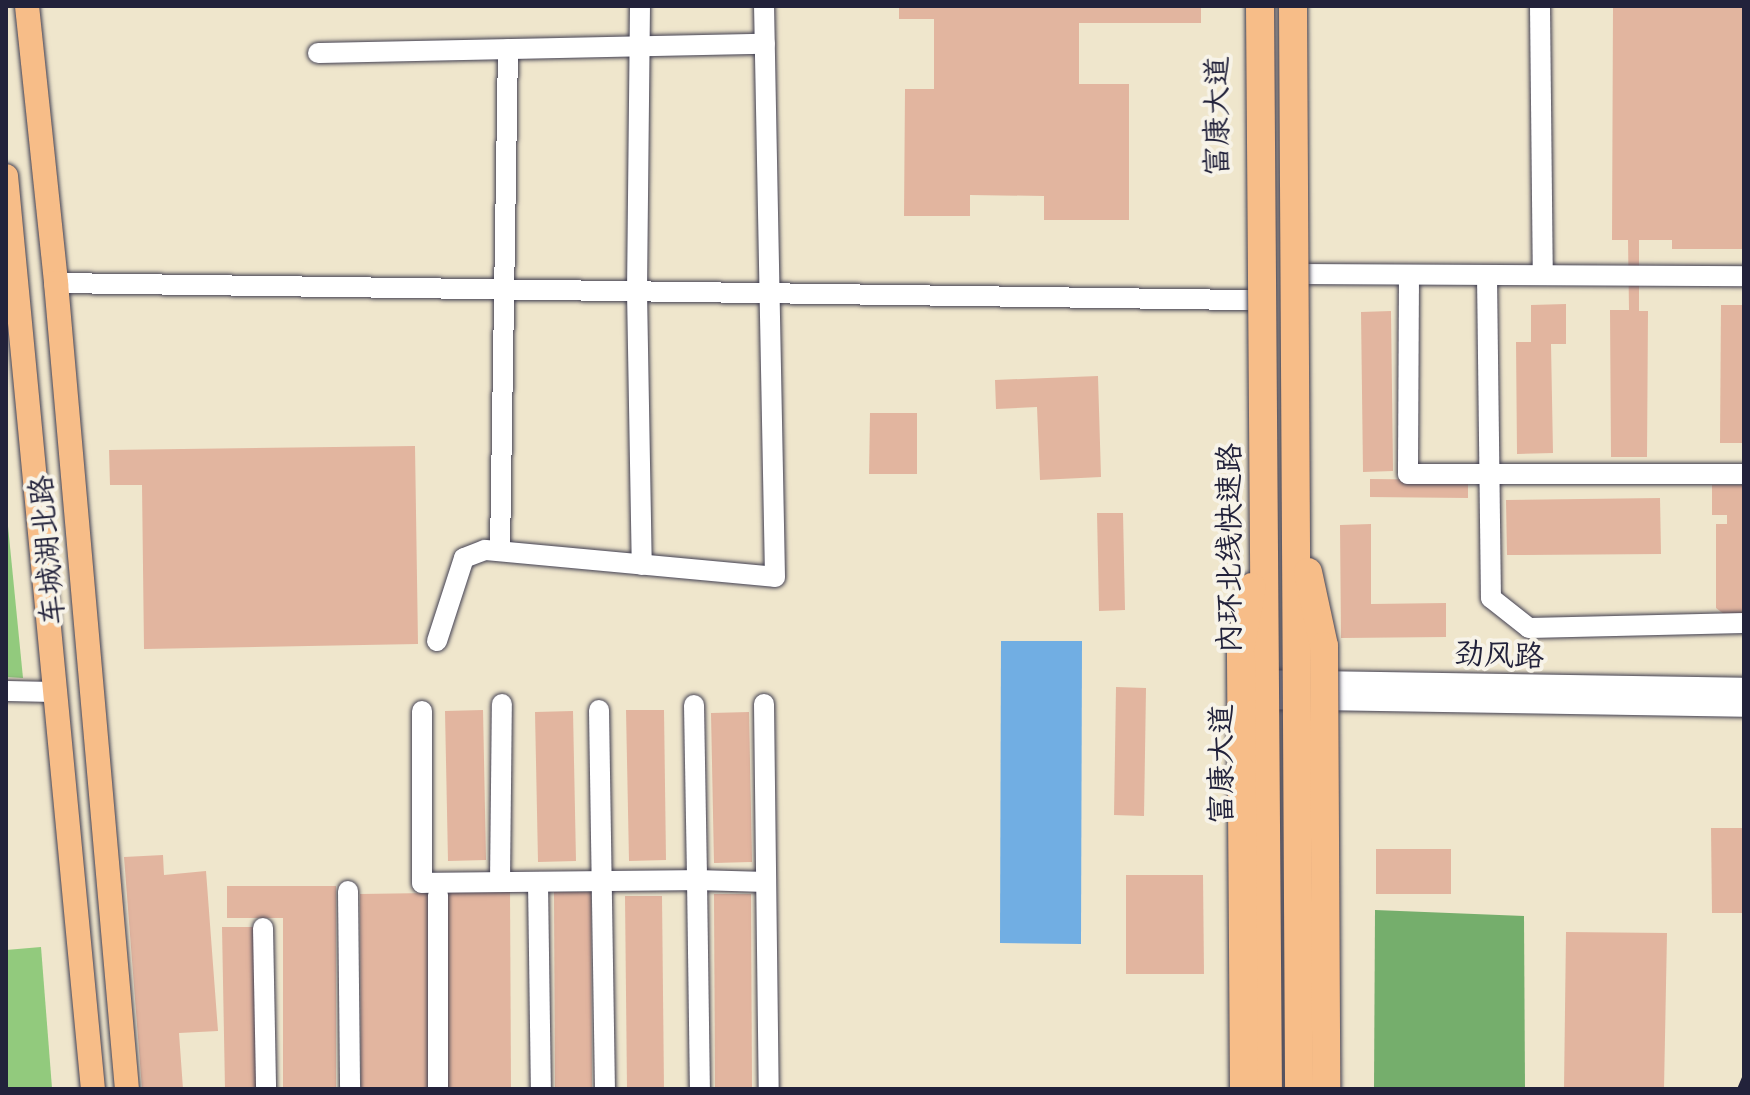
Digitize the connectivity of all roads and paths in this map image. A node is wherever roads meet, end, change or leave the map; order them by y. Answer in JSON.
{"nodes":[{"id":1,"x":27,"y":6,"type":"edge"},
{"id":2,"x":640,"y":6,"type":"edge"},
{"id":3,"x":764,"y":6,"type":"edge"},
{"id":4,"x":1249,"y":6,"type":"edge"},
{"id":5,"x":1260,"y":6,"type":"edge"},
{"id":6,"x":1293,"y":6,"type":"edge"},
{"id":7,"x":1305,"y":6,"type":"edge"},
{"id":8,"x":1540,"y":6,"type":"edge"},
{"id":9,"x":765,"y":44,"type":"junction"},
{"id":10,"x":640,"y":47,"type":"junction"},
{"id":11,"x":508,"y":49,"type":"junction"},
{"id":12,"x":318,"y":53,"type":"dead end"},
{"id":13,"x":6,"y":176,"type":"edge"},
{"id":14,"x":1307,"y":274,"type":"junction"},
{"id":15,"x":1487,"y":275,"type":"junction"},
{"id":16,"x":1543,"y":275,"type":"junction"},
{"id":17,"x":1409,"y":276,"type":"junction"},
{"id":18,"x":1744,"y":276,"type":"edge"},
{"id":19,"x":56,"y":283,"type":"junction"},
{"id":20,"x":503,"y":289,"type":"junction"},
{"id":21,"x":637,"y":291,"type":"junction"},
{"id":22,"x":768,"y":293,"type":"junction"},
{"id":23,"x":1251,"y":300,"type":"junction"},
{"id":24,"x":1263,"y":395,"type":"junction"},
{"id":25,"x":1295,"y":397,"type":"junction"},
{"id":26,"x":1744,"y":474,"type":"edge"},
{"id":27,"x":1489,"y":475,"type":"junction"},
{"id":28,"x":500,"y":551,"type":"junction"},
{"id":29,"x":642,"y":565,"type":"junction"},
{"id":30,"x":1744,"y":623,"type":"edge"},
{"id":31,"x":437,"y":641,"type":"dead end"},
{"id":32,"x":1744,"y":688,"type":"edge"},
{"id":33,"x":1253,"y":689,"type":"junction"},
{"id":34,"x":1309,"y":690,"type":"junction"},
{"id":35,"x":6,"y":691,"type":"edge"},
{"id":36,"x":55,"y":692,"type":"junction"},
{"id":37,"x":502,"y":704,"type":"dead end"},
{"id":38,"x":764,"y":704,"type":"dead end"},
{"id":39,"x":694,"y":705,"type":"dead end"},
{"id":40,"x":1744,"y":707,"type":"edge"},
{"id":41,"x":599,"y":710,"type":"dead end"},
{"id":42,"x":422,"y":711,"type":"dead end"},
{"id":43,"x":697,"y":880,"type":"junction"},
{"id":44,"x":601,"y":881,"type":"junction"},
{"id":45,"x":500,"y":882,"type":"junction"},
{"id":46,"x":766,"y":882,"type":"junction"},
{"id":47,"x":533,"y":886,"type":"junction"},
{"id":48,"x":348,"y":891,"type":"dead end"},
{"id":49,"x":438,"y":895,"type":"dead end"},
{"id":50,"x":263,"y":928,"type":"dead end"},
{"id":51,"x":93,"y":1089,"type":"edge"},
{"id":52,"x":127,"y":1089,"type":"edge"},
{"id":53,"x":266,"y":1089,"type":"edge"},
{"id":54,"x":350,"y":1089,"type":"edge"},
{"id":55,"x":438,"y":1089,"type":"edge"},
{"id":56,"x":531,"y":1089,"type":"edge"},
{"id":57,"x":541,"y":1089,"type":"edge"},
{"id":58,"x":605,"y":1089,"type":"edge"},
{"id":59,"x":700,"y":1089,"type":"edge"},
{"id":60,"x":769,"y":1089,"type":"edge"},
{"id":61,"x":1244,"y":1089,"type":"edge"},
{"id":62,"x":1255,"y":1089,"type":"edge"},
{"id":63,"x":1268,"y":1089,"type":"edge"},
{"id":64,"x":1299,"y":1089,"type":"edge"},
{"id":65,"x":1311,"y":1089,"type":"edge"},
{"id":66,"x":1326,"y":1089,"type":"edge"}],
"edges":[{"from":1,"to":19,"type":"main road","name":"车城湖北路"},
{"from":2,"to":10,"type":"street"},
{"from":3,"to":9,"type":"street"},
{"from":4,"to":23,"type":"main road","name":"富康大道"},
{"from":5,"to":24,"type":"highway","name":"内环北线快速路","bridge":true},
{"from":6,"to":25,"type":"highway","bridge":true},
{"from":7,"to":14,"type":"main road"},
{"from":8,"to":16,"type":"street"},
{"from":9,"to":10,"type":"street"},
{"from":9,"to":22,"type":"street"},
{"from":10,"to":11,"type":"street"},
{"from":10,"to":21,"type":"street"},
{"from":11,"to":12,"type":"street"},
{"from":11,"to":20,"type":"street"},
{"from":13,"to":36,"type":"main road","name":"车城湖北路"},
{"from":14,"to":17,"type":"street"},
{"from":14,"to":34,"type":"main road"},
{"from":15,"to":16,"type":"street"},
{"from":15,"to":17,"type":"street"},
{"from":15,"to":27,"type":"street"},
{"from":16,"to":18,"type":"street"},
{"from":17,"to":27,"type":"street"},
{"from":19,"to":20,"type":"street"},
{"from":19,"to":52,"type":"main road","name":"车城湖北路"},
{"from":20,"to":21,"type":"street"},
{"from":20,"to":28,"type":"street"},
{"from":21,"to":22,"type":"street"},
{"from":21,"to":29,"type":"street"},
{"from":22,"to":23,"type":"street"},
{"from":22,"to":29,"type":"street"},
{"from":23,"to":33,"type":"main road","name":"富康大道"},
{"from":24,"to":61,"type":"highway","bridge":true},
{"from":24,"to":63,"type":"highway","name":"内环北线快速路","bridge":true},
{"from":25,"to":64,"type":"highway","bridge":true},
{"from":25,"to":66,"type":"highway","bridge":true},
{"from":26,"to":27,"type":"street"},
{"from":27,"to":30,"type":"street"},
{"from":28,"to":29,"type":"street"},
{"from":28,"to":31,"type":"street"},
{"from":32,"to":34,"type":"street","name":"劲风路"},
{"from":33,"to":34,"type":"street","name":"劲风路"},
{"from":33,"to":62,"type":"main road","name":"富康大道"},
{"from":34,"to":40,"type":"street","name":"劲风路"},
{"from":34,"to":65,"type":"main road"},
{"from":35,"to":36,"type":"street"},
{"from":36,"to":51,"type":"main road","name":"车城湖北路"},
{"from":37,"to":45,"type":"street"},
{"from":38,"to":46,"type":"street"},
{"from":39,"to":43,"type":"street"},
{"from":41,"to":44,"type":"street"},
{"from":42,"to":45,"type":"street"},
{"from":43,"to":44,"type":"street"},
{"from":43,"to":46,"type":"street"},
{"from":43,"to":59,"type":"street"},
{"from":44,"to":47,"type":"street"},
{"from":44,"to":58,"type":"street"},
{"from":45,"to":47,"type":"street"},
{"from":46,"to":60,"type":"street"},
{"from":47,"to":56,"type":"street"},
{"from":47,"to":57,"type":"street"},
{"from":48,"to":54,"type":"street"},
{"from":49,"to":55,"type":"street"},
{"from":50,"to":53,"type":"street"}]}
